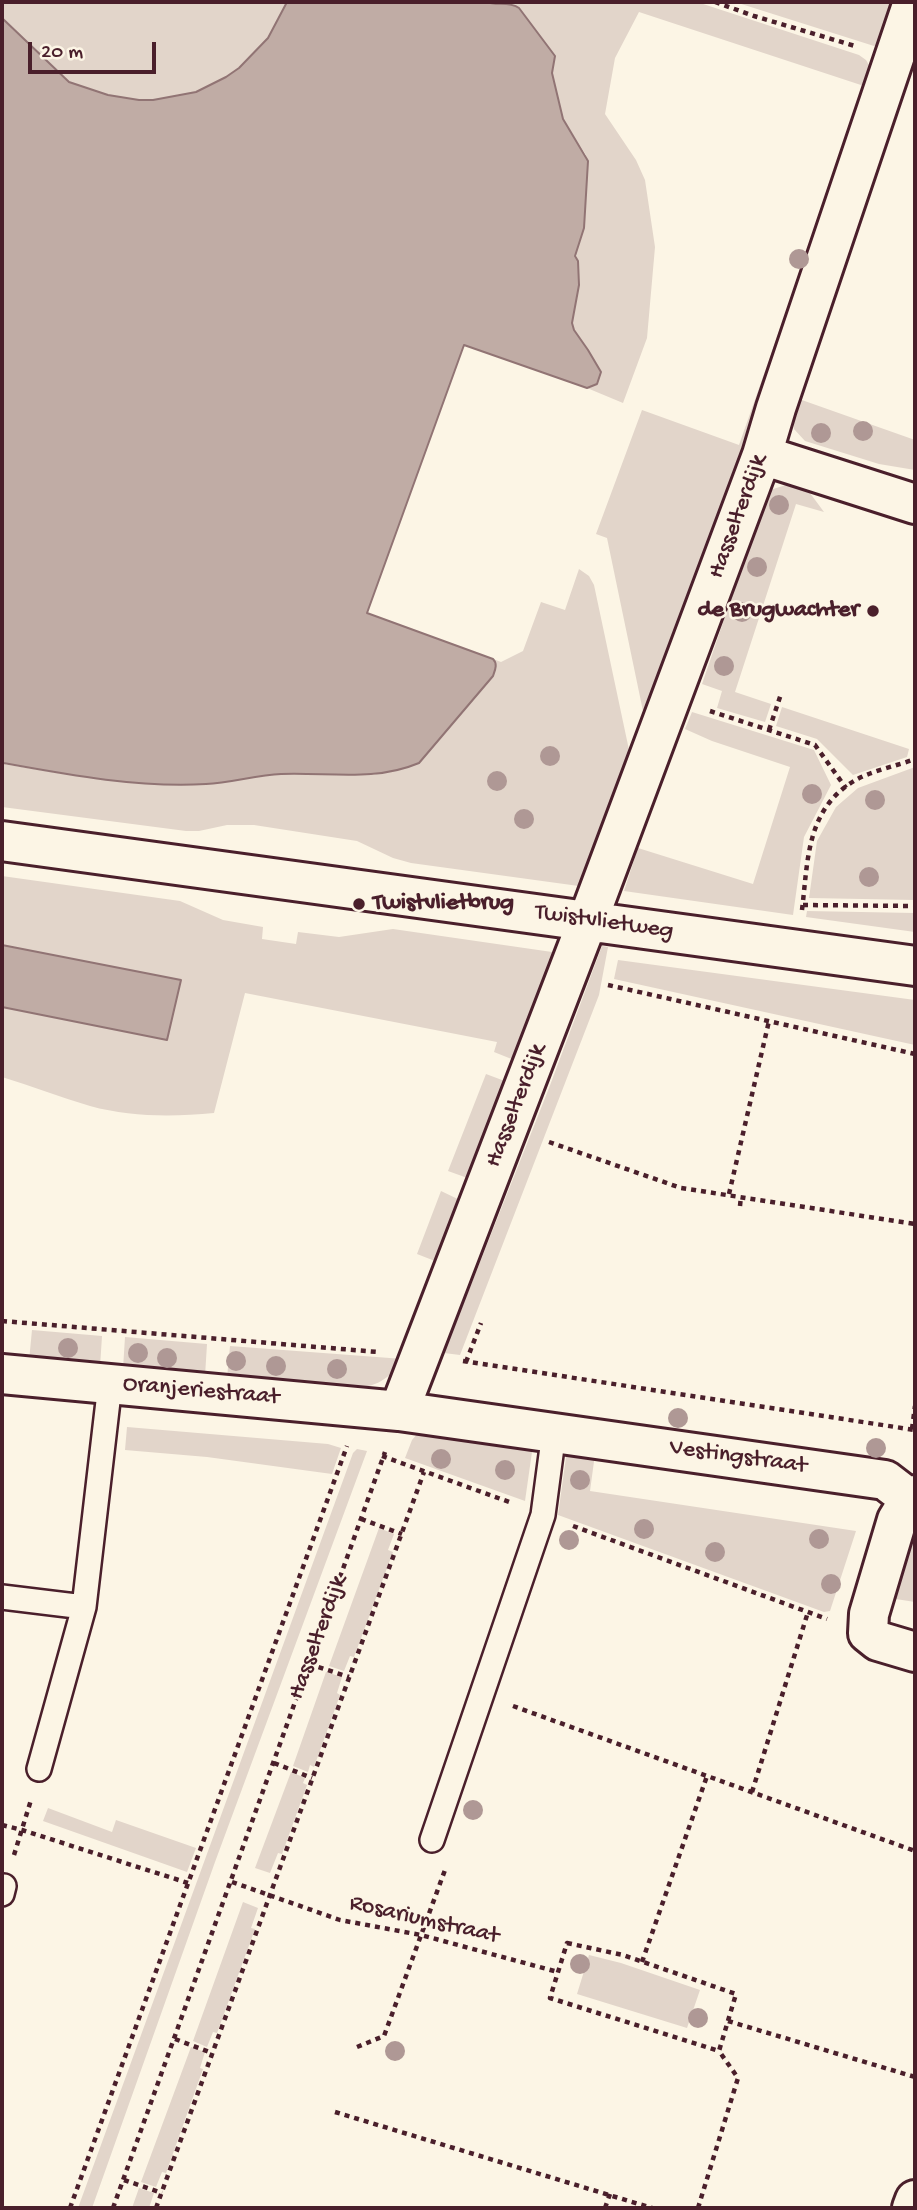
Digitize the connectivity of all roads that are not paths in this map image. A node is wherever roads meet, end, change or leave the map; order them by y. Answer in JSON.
{"nodes":[{"id":1,"x":913,"y":2,"type":"edge"},
{"id":2,"x":762,"y":455,"type":"junction"},
{"id":3,"x":915,"y":504,"type":"edge"},
{"id":4,"x":2,"y":841,"type":"edge"},
{"id":5,"x":589,"y":920,"type":"junction"},
{"id":6,"x":915,"y":966,"type":"edge"},
{"id":7,"x":2,"y":1374,"type":"edge"},
{"id":8,"x":110,"y":1384,"type":"junction"},
{"id":9,"x":399,"y":1411,"type":"junction"},
{"id":10,"x":554,"y":1432,"type":"junction"},
{"id":11,"x":912,"y":1497,"type":"edge"},
{"id":12,"x":2,"y":1597,"type":"edge"},
{"id":13,"x":84,"y":1607,"type":"junction"},
{"id":14,"x":915,"y":1652,"type":"edge"},
{"id":15,"x":39,"y":1769,"type":"road end"},
{"id":16,"x":432,"y":1840,"type":"road end"},
{"id":17,"x":915,"y":2200,"type":"edge"},
{"id":18,"x":912,"y":2208,"type":"edge"}],
"edges":[{"from":1,"to":2,"type":"street","name":"Hasselterdijk"},
{"from":2,"to":3,"type":"street"},
{"from":2,"to":5,"type":"street","name":"Hasselterdijk"},
{"from":4,"to":5,"type":"street","name":"Twistvlietweg"},
{"from":5,"to":6,"type":"street","name":"Twistvlietweg"},
{"from":5,"to":9,"type":"street","name":"Hasselterdijk"},
{"from":7,"to":8,"type":"street","name":"Oranjeriestraat"},
{"from":8,"to":9,"type":"street","name":"Oranjeriestraat"},
{"from":8,"to":13,"type":"lane"},
{"from":9,"to":10,"type":"street","name":"Vestingstraat"},
{"from":10,"to":11,"type":"street","name":"Vestingstraat"},
{"from":10,"to":16,"type":"lane"},
{"from":11,"to":14,"type":"street"},
{"from":12,"to":13,"type":"lane"},
{"from":13,"to":15,"type":"lane"},
{"from":17,"to":18,"type":"street"}]}
